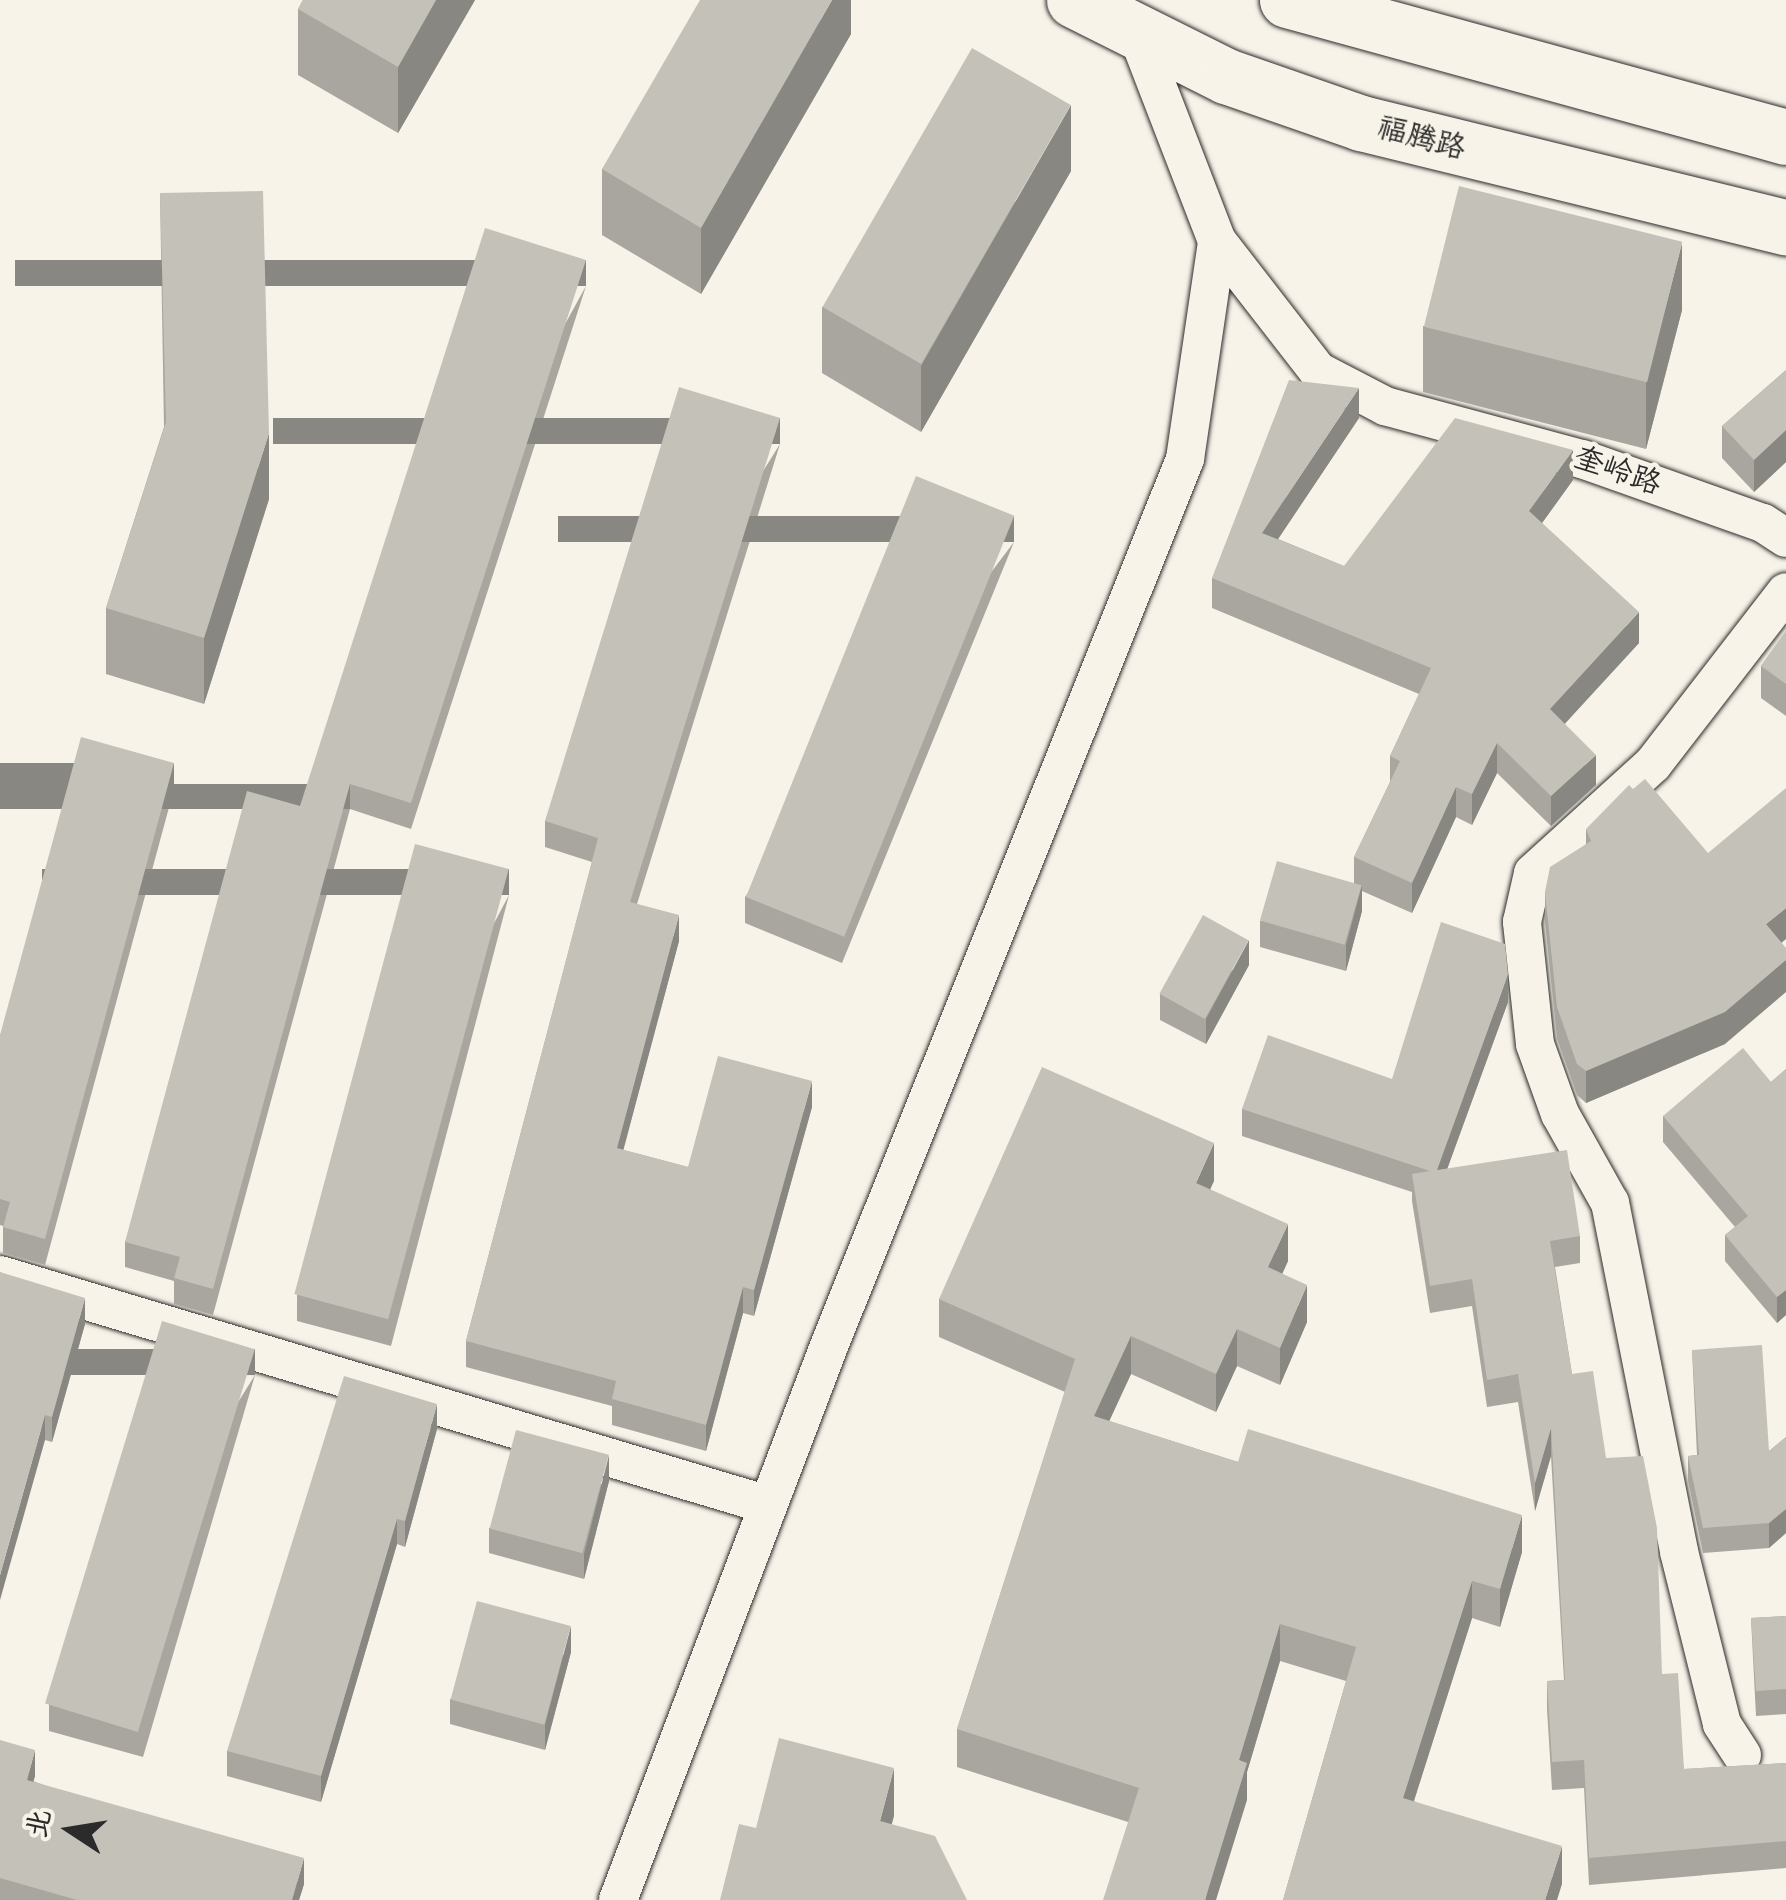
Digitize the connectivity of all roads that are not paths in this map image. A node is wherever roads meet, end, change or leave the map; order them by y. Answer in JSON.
{"nodes":[{"id":1,"x":1074,"y":0,"type":"edge"},
{"id":2,"x":1287,"y":0,"type":"edge"},
{"id":3,"x":1136,"y":30,"type":"junction"},
{"id":4,"x":1786,"y":138,"type":"edge"},
{"id":5,"x":1786,"y":227,"type":"edge"},
{"id":6,"x":1217,"y":241,"type":"junction"},
{"id":7,"x":1786,"y":538,"type":"edge"},
{"id":8,"x":1786,"y":592,"type":"edge"},
{"id":9,"x":0,"y":1275,"type":"edge"},
{"id":10,"x":768,"y":1505,"type":"junction"},
{"id":11,"x":1742,"y":1755,"type":"dead end"},
{"id":12,"x":618,"y":1900,"type":"edge"}],
"edges":[{"from":1,"to":3,"type":"main road","name":"福腾路"},
{"from":2,"to":4,"type":"main road"},
{"from":3,"to":5,"type":"main road","name":"福腾路"},
{"from":3,"to":6,"type":"street"},
{"from":6,"to":7,"type":"street","name":"奎岭路"},
{"from":6,"to":10,"type":"street"},
{"from":8,"to":11,"type":"street"},
{"from":9,"to":10,"type":"street"},
{"from":10,"to":12,"type":"street"}]}
